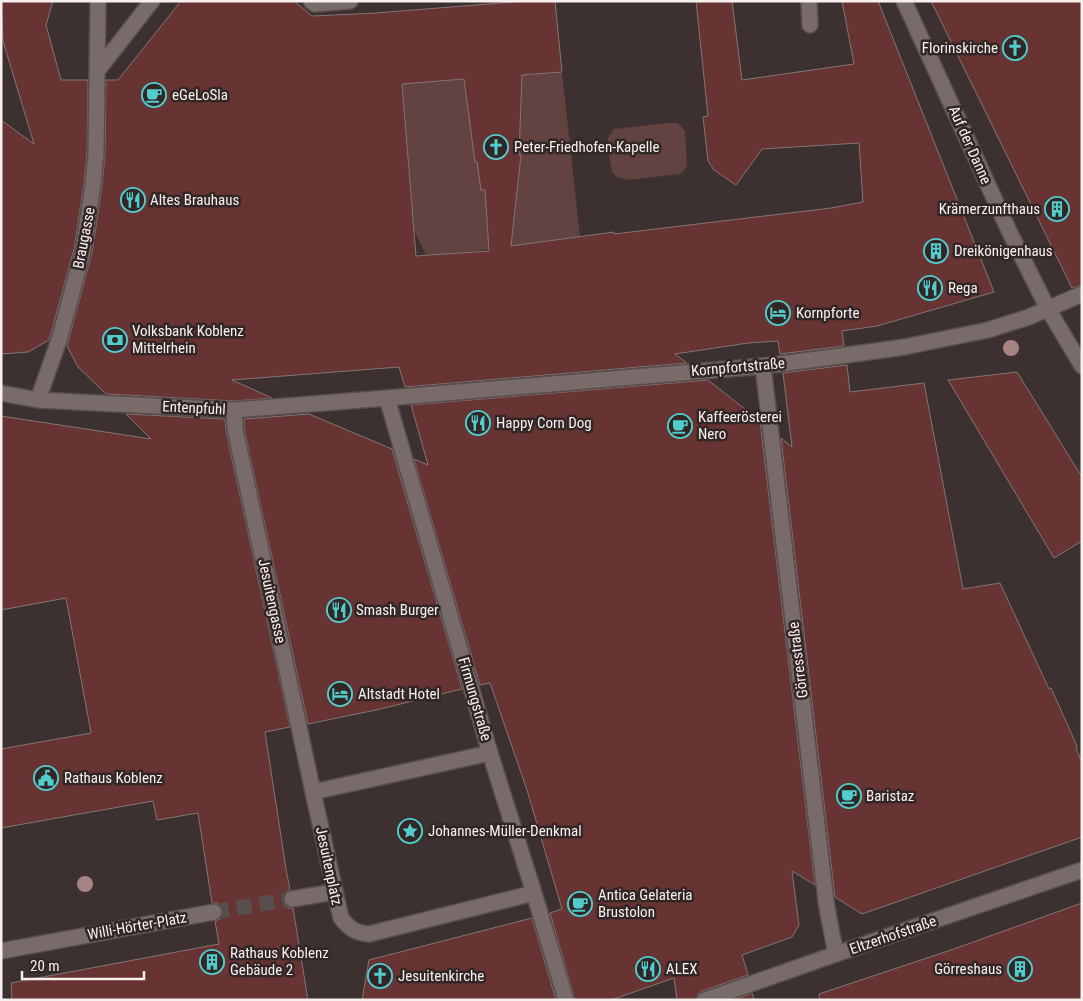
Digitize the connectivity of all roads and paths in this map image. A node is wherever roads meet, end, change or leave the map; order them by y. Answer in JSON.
{"nodes":[{"id":1,"x":98,"y":1,"type":"edge"},
{"id":2,"x":152,"y":1,"type":"edge"},
{"id":3,"x":311,"y":1,"type":"edge"},
{"id":4,"x":350,"y":1,"type":"edge"},
{"id":5,"x":809,"y":1,"type":"edge"},
{"id":6,"x":904,"y":1,"type":"edge"},
{"id":7,"x":810,"y":25,"type":"dead end"},
{"id":8,"x":98,"y":70,"type":"junction"},
{"id":9,"x":1082,"y":294,"type":"edge"},
{"id":10,"x":1048,"y":309,"type":"junction"},
{"id":11,"x":763,"y":366,"type":"junction"},
{"id":12,"x":1082,"y":366,"type":"edge"},
{"id":13,"x":1,"y":393,"type":"edge"},
{"id":14,"x":387,"y":398,"type":"junction"},
{"id":15,"x":38,"y":400,"type":"junction"},
{"id":16,"x":234,"y":410,"type":"junction"},
{"id":17,"x":490,"y":753,"type":"junction"},
{"id":18,"x":313,"y":792,"type":"junction"},
{"id":19,"x":1082,"y":870,"type":"edge"},
{"id":20,"x":334,"y":892,"type":"junction"},
{"id":21,"x":534,"y":893,"type":"junction"},
{"id":22,"x":292,"y":899,"type":"tunnel mouth"},
{"id":23,"x":214,"y":912,"type":"tunnel mouth"},
{"id":24,"x":1,"y":951,"type":"edge"},
{"id":25,"x":836,"y":954,"type":"junction"},
{"id":26,"x":566,"y":1000,"type":"edge"},
{"id":27,"x":705,"y":1000,"type":"edge"}],
"edges":[{"from":1,"to":8,"type":"street","name":"Braugasse"},
{"from":2,"to":8,"type":"street"},
{"from":3,"to":4,"type":"street"},
{"from":5,"to":7,"type":"street"},
{"from":6,"to":10,"type":"street","name":"Auf der Danne"},
{"from":8,"to":15,"type":"street","name":"Braugasse"},
{"from":9,"to":10,"type":"street","name":"Kornpfortstraße"},
{"from":10,"to":11,"type":"street","name":"Kornpfortstraße"},
{"from":10,"to":12,"type":"street","name":"Auf der Danne"},
{"from":11,"to":14,"type":"street","name":"Kornpfortstraße"},
{"from":11,"to":25,"type":"street","name":"Görresstraße"},
{"from":13,"to":15,"type":"street","name":"Entenpfuhl"},
{"from":14,"to":16,"type":"street","name":"Entenpfuhl"},
{"from":14,"to":17,"type":"street","name":"Firmungstraße"},
{"from":15,"to":16,"type":"street","name":"Entenpfuhl"},
{"from":16,"to":18,"type":"street","name":"Jesuitengasse"},
{"from":17,"to":18,"type":"street"},
{"from":17,"to":21,"type":"street","name":"Firmungstraße"},
{"from":18,"to":20,"type":"street","name":"Jesuitenplatz"},
{"from":19,"to":25,"type":"street","name":"Eltzerhofstraße"},
{"from":20,"to":21,"type":"street","name":"Jesuitenplatz"},
{"from":20,"to":22,"type":"street"},
{"from":21,"to":26,"type":"street","name":"Firmungstraße"},
{"from":23,"to":24,"type":"street","name":"Willi-Hörter-Platz"},
{"from":25,"to":27,"type":"street","name":"Eltzerhofstraße"}]}
